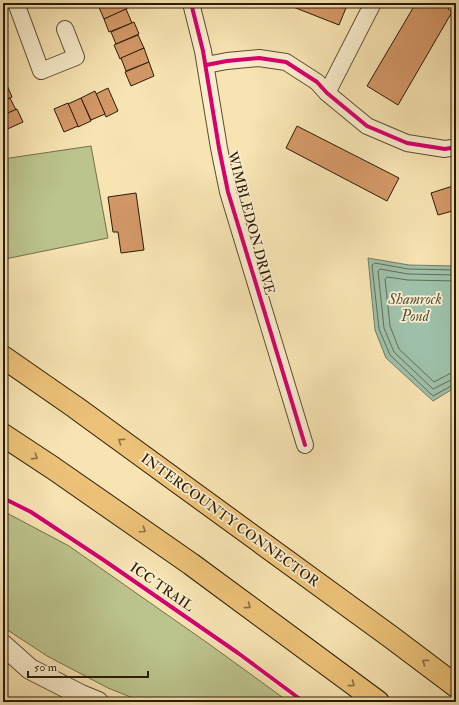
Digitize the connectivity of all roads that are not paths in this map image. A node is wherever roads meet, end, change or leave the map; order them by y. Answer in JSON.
{"nodes":[{"id":1,"x":16,"y":3,"type":"edge"},
{"id":2,"x":191,"y":3,"type":"edge"},
{"id":3,"x":373,"y":3,"type":"edge"},
{"id":4,"x":65,"y":29,"type":"dead end"},
{"id":5,"x":206,"y":66,"type":"junction"},
{"id":6,"x":327,"y":93,"type":"junction"},
{"id":7,"x":456,"y":147,"type":"edge"},
{"id":8,"x":3,"y":357,"type":"edge"},
{"id":9,"x":7,"y":439,"type":"edge"},
{"id":10,"x":304,"y":445,"type":"dead end"},
{"id":11,"x":3,"y":645,"type":"edge"},
{"id":12,"x":456,"y":686,"type":"edge"},
{"id":13,"x":98,"y":702,"type":"edge"},
{"id":14,"x":378,"y":702,"type":"edge"}],
"edges":[{"from":1,"to":4,"type":"street"},
{"from":2,"to":5,"type":"street","name":"WIMBLEDON DRIVE"},
{"from":3,"to":6,"type":"street"},
{"from":5,"to":6,"type":"street"},
{"from":5,"to":10,"type":"street","name":"WIMBLEDON DRIVE"},
{"from":6,"to":7,"type":"street"},
{"from":12,"to":8,"type":"highway","name":"INTERCOUNTY CONNECTOR","one_way":true},
{"from":9,"to":14,"type":"highway","one_way":true},
{"from":11,"to":13,"type":"street"}]}
